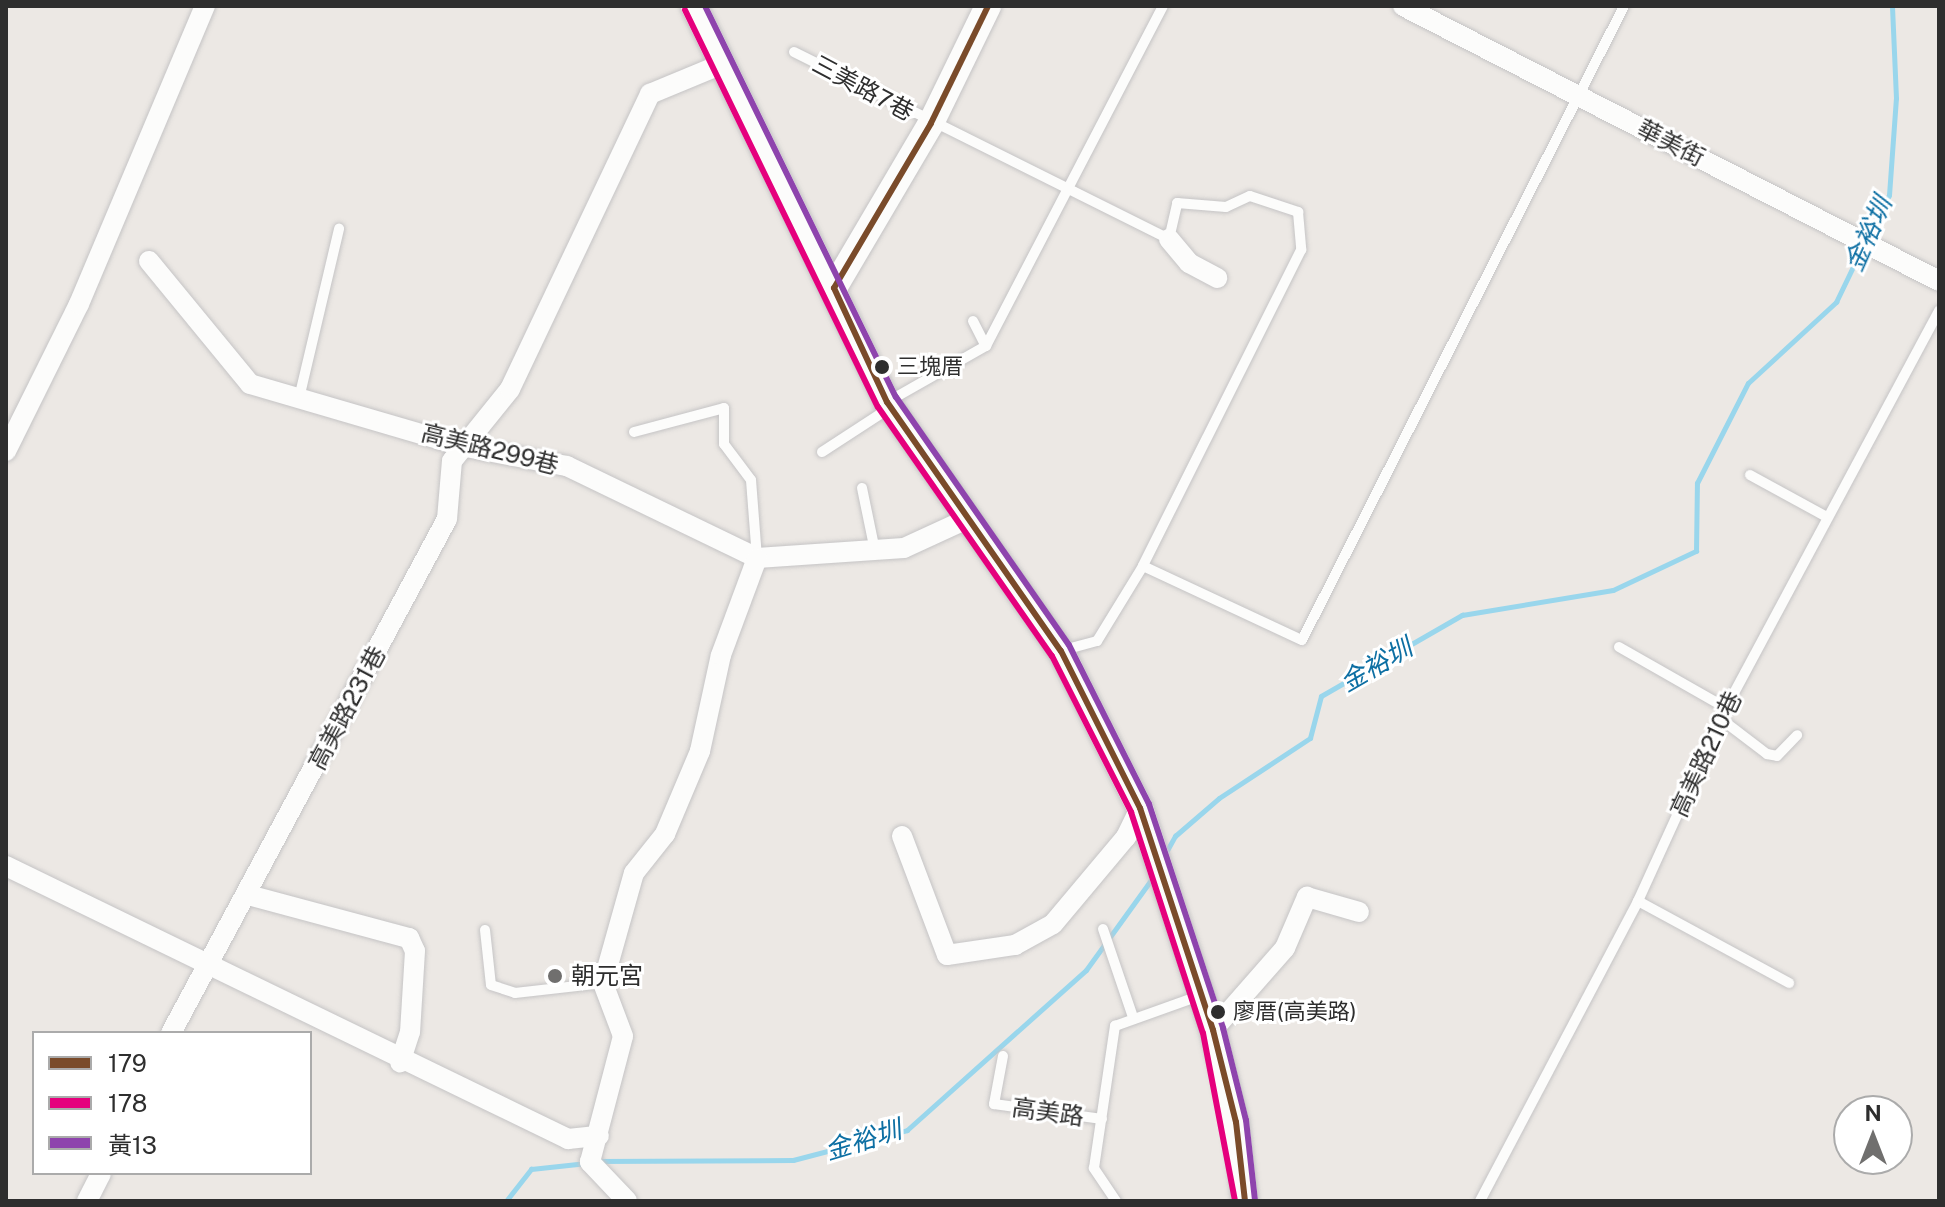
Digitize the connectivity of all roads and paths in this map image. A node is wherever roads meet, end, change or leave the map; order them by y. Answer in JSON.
{"nodes":[{"id":1,"x":205,"y":6,"type":"edge"},
{"id":2,"x":694,"y":6,"type":"edge"},
{"id":3,"x":988,"y":6,"type":"edge"},
{"id":4,"x":1163,"y":6,"type":"edge"},
{"id":5,"x":1403,"y":6,"type":"edge"},
{"id":6,"x":1624,"y":6,"type":"edge"},
{"id":7,"x":794,"y":52,"type":"dead end"},
{"id":8,"x":720,"y":65,"type":"junction"},
{"id":9,"x":1578,"y":95,"type":"junction"},
{"id":10,"x":931,"y":123,"type":"junction"},
{"id":11,"x":1065,"y":185,"type":"junction"},
{"id":12,"x":339,"y":229,"type":"dead end"},
{"id":13,"x":1169,"y":239,"type":"junction"},
{"id":14,"x":149,"y":261,"type":"dead end"},
{"id":15,"x":1217,"y":278,"type":"dead end"},
{"id":16,"x":1939,"y":281,"type":"edge"},
{"id":17,"x":834,"y":288,"type":"junction"},
{"id":18,"x":1939,"y":310,"type":"edge"},
{"id":19,"x":973,"y":321,"type":"dead end"},
{"id":20,"x":986,"y":346,"type":"junction"},
{"id":21,"x":300,"y":394,"type":"junction"},
{"id":22,"x":889,"y":404,"type":"junction"},
{"id":23,"x":634,"y":432,"type":"dead end"},
{"id":24,"x":466,"y":447,"type":"junction"},
{"id":25,"x":6,"y":451,"type":"edge"},
{"id":26,"x":822,"y":452,"type":"dead end"},
{"id":27,"x":1750,"y":475,"type":"dead end"},
{"id":28,"x":862,"y":488,"type":"dead end"},
{"id":29,"x":1827,"y":517,"type":"junction"},
{"id":30,"x":965,"y":520,"type":"junction"},
{"id":31,"x":876,"y":553,"type":"junction"},
{"id":32,"x":757,"y":558,"type":"junction"},
{"id":33,"x":1143,"y":566,"type":"junction"},
{"id":34,"x":1619,"y":647,"type":"dead end"},
{"id":35,"x":1061,"y":651,"type":"junction"},
{"id":36,"x":1726,"y":708,"type":"junction"},
{"id":37,"x":1721,"y":719,"type":"junction"},
{"id":38,"x":1797,"y":735,"type":"dead end"},
{"id":39,"x":1140,"y":808,"type":"junction"},
{"id":40,"x":902,"y":836,"type":"dead end"},
{"id":41,"x":6,"y":866,"type":"edge"},
{"id":42,"x":248,"y":895,"type":"junction"},
{"id":43,"x":1638,"y":901,"type":"junction"},
{"id":44,"x":1359,"y":912,"type":"dead end"},
{"id":45,"x":1103,"y":929,"type":"dead end"},
{"id":46,"x":485,"y":930,"type":"dead end"},
{"id":47,"x":205,"y":964,"type":"junction"},
{"id":48,"x":603,"y":983,"type":"junction"},
{"id":49,"x":1789,"y":983,"type":"dead end"},
{"id":50,"x":1201,"y":995,"type":"junction"},
{"id":51,"x":1133,"y":1017,"type":"junction"},
{"id":52,"x":1213,"y":1030,"type":"junction"},
{"id":53,"x":172,"y":1031,"type":"edge"},
{"id":54,"x":1003,"y":1056,"type":"dead end"},
{"id":55,"x":400,"y":1062,"type":"junction"},
{"id":56,"x":1102,"y":1119,"type":"junction"},
{"id":57,"x":599,"y":1136,"type":"junction"},
{"id":58,"x":100,"y":1175,"type":"edge"},
{"id":59,"x":87,"y":1201,"type":"edge"},
{"id":60,"x":627,"y":1201,"type":"edge"},
{"id":61,"x":1116,"y":1201,"type":"edge"},
{"id":62,"x":1245,"y":1201,"type":"edge"},
{"id":63,"x":1480,"y":1201,"type":"edge"}],
"edges":[{"from":1,"to":25,"type":"street"},
{"from":2,"to":8,"type":"street"},
{"from":3,"to":10,"type":"street"},
{"from":4,"to":11,"type":"lane"},
{"from":5,"to":9,"type":"street","name":"華美街"},
{"from":6,"to":9,"type":"lane"},
{"from":7,"to":10,"type":"lane","name":"三美路7巷"},
{"from":8,"to":17,"type":"street"},
{"from":8,"to":24,"type":"street","name":"高美路231巷"},
{"from":9,"to":16,"type":"street","name":"華美街"},
{"from":9,"to":33,"type":"lane"},
{"from":10,"to":11,"type":"lane","name":"三美路7巷"},
{"from":10,"to":17,"type":"street"},
{"from":11,"to":13,"type":"lane","name":"三美路7巷"},
{"from":11,"to":20,"type":"lane"},
{"from":12,"to":21,"type":"lane"},
{"from":13,"to":15,"type":"street"},
{"from":13,"to":33,"type":"lane"},
{"from":14,"to":21,"type":"street","name":"高美路299巷"},
{"from":17,"to":22,"type":"street"},
{"from":18,"to":29,"type":"lane","name":"高美路210巷"},
{"from":19,"to":20,"type":"lane"},
{"from":20,"to":22,"type":"lane"},
{"from":21,"to":24,"type":"street","name":"高美路299巷"},
{"from":22,"to":26,"type":"lane"},
{"from":22,"to":30,"type":"street"},
{"from":23,"to":32,"type":"lane"},
{"from":24,"to":32,"type":"street","name":"高美路299巷"},
{"from":24,"to":42,"type":"street","name":"高美路231巷"},
{"from":27,"to":29,"type":"lane"},
{"from":28,"to":31,"type":"lane"},
{"from":29,"to":36,"type":"lane","name":"高美路210巷"},
{"from":30,"to":31,"type":"street","name":"高美路299巷"},
{"from":30,"to":35,"type":"street"},
{"from":31,"to":32,"type":"street","name":"高美路299巷"},
{"from":32,"to":48,"type":"street"},
{"from":33,"to":35,"type":"lane"},
{"from":34,"to":36,"type":"lane"},
{"from":35,"to":39,"type":"street"},
{"from":36,"to":37,"type":"lane","name":"高美路210巷"},
{"from":37,"to":38,"type":"lane"},
{"from":37,"to":43,"type":"lane","name":"高美路210巷"},
{"from":39,"to":40,"type":"street"},
{"from":39,"to":50,"type":"street"},
{"from":41,"to":47,"type":"street"},
{"from":42,"to":47,"type":"street","name":"高美路231巷"},
{"from":42,"to":55,"type":"street"},
{"from":43,"to":49,"type":"lane"},
{"from":43,"to":63,"type":"lane","name":"高美路210巷"},
{"from":44,"to":52,"type":"street"},
{"from":45,"to":51,"type":"lane"},
{"from":46,"to":48,"type":"lane"},
{"from":47,"to":53,"type":"street","name":"高美路231巷"},
{"from":47,"to":55,"type":"street"},
{"from":48,"to":57,"type":"street"},
{"from":50,"to":51,"type":"lane"},
{"from":50,"to":52,"type":"street"},
{"from":51,"to":56,"type":"lane","name":"高美路"},
{"from":52,"to":62,"type":"street"},
{"from":54,"to":56,"type":"lane","name":"高美路"},
{"from":55,"to":57,"type":"street"},
{"from":56,"to":61,"type":"lane","name":"高美路"},
{"from":57,"to":60,"type":"street"},
{"from":58,"to":59,"type":"street"}]}
